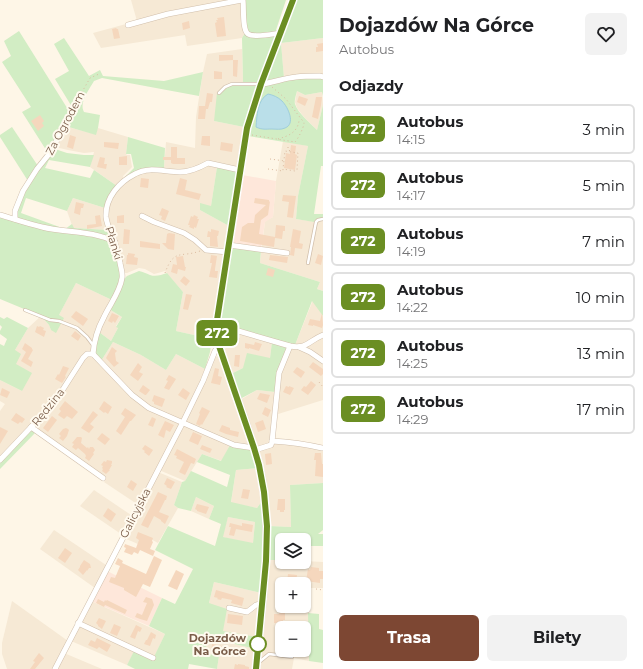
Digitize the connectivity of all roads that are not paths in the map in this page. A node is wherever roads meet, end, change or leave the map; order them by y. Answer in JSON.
{"nodes":[{"id":1,"x":243,"y":0,"type":"edge"},
{"id":2,"x":292,"y":0,"type":"edge"},
{"id":3,"x":128,"y":25,"type":"dead end"},
{"id":4,"x":280,"y":33,"type":"junction"},
{"id":5,"x":323,"y":77,"type":"edge"},
{"id":6,"x":264,"y":84,"type":"junction"},
{"id":7,"x":218,"y":93,"type":"dead end"},
{"id":8,"x":60,"y":131,"type":"road end"},
{"id":9,"x":240,"y":170,"type":"junction"},
{"id":10,"x":0,"y":215,"type":"edge"},
{"id":11,"x":142,"y":216,"type":"dead end"},
{"id":12,"x":15,"y":219,"type":"junction"},
{"id":13,"x":323,"y":220,"type":"edge"},
{"id":14,"x":114,"y":242,"type":"junction"},
{"id":15,"x":229,"y":245,"type":"junction"},
{"id":16,"x":228,"y":252,"type":"junction"},
{"id":17,"x":287,"y":253,"type":"dead end"},
{"id":18,"x":308,"y":263,"type":"dead end"},
{"id":19,"x":25,"y":310,"type":"dead end"},
{"id":20,"x":217,"y":327,"type":"junction"},
{"id":21,"x":323,"y":335,"type":"edge"},
{"id":22,"x":94,"y":345,"type":"junction"},
{"id":23,"x":290,"y":346,"type":"junction"},
{"id":24,"x":299,"y":347,"type":"junction"},
{"id":25,"x":220,"y":349,"type":"junction"},
{"id":26,"x":93,"y":354,"type":"junction"},
{"id":27,"x":323,"y":362,"type":"edge"},
{"id":28,"x":183,"y":422,"type":"junction"},
{"id":29,"x":31,"y":427,"type":"junction"},
{"id":30,"x":272,"y":441,"type":"junction"},
{"id":31,"x":322,"y":448,"type":"dead end"},
{"id":32,"x":254,"y":449,"type":"junction"},
{"id":33,"x":0,"y":460,"type":"edge"},
{"id":34,"x":103,"y":478,"type":"dead end"},
{"id":35,"x":262,"y":603,"type":"junction"},
{"id":36,"x":229,"y":608,"type":"dead end"},
{"id":37,"x":78,"y":623,"type":"junction"},
{"id":38,"x":275,"y":655,"type":"edge"},
{"id":39,"x":153,"y":658,"type":"dead end"},
{"id":40,"x":256,"y":667,"type":"edge"},
{"id":41,"x":55,"y":669,"type":"edge"}],
"edges":[{"from":1,"to":3,"type":"street"},
{"from":1,"to":4,"type":"street"},
{"from":2,"to":4,"type":"street"},
{"from":4,"to":6,"type":"street"},
{"from":5,"to":6,"type":"street"},
{"from":6,"to":7,"type":"lane"},
{"from":6,"to":9,"type":"street"},
{"from":8,"to":12,"type":"street","name":"Za Ogrodem"},
{"from":9,"to":14,"type":"street","name":"Płanki"},
{"from":9,"to":15,"type":"street"},
{"from":10,"to":12,"type":"street"},
{"from":11,"to":16,"type":"street"},
{"from":12,"to":14,"type":"street"},
{"from":13,"to":18,"type":"lane"},
{"from":14,"to":22,"type":"street","name":"Płanki"},
{"from":15,"to":16,"type":"street"},
{"from":15,"to":17,"type":"street"},
{"from":16,"to":20,"type":"street"},
{"from":19,"to":22,"type":"lane"},
{"from":20,"to":23,"type":"street"},
{"from":20,"to":25,"type":"street"},
{"from":21,"to":24,"type":"street"},
{"from":22,"to":26,"type":"street","name":"Płanki"},
{"from":23,"to":24,"type":"street"},
{"from":23,"to":30,"type":"street"},
{"from":24,"to":27,"type":"street"},
{"from":25,"to":28,"type":"street","name":"Galicyjska"},
{"from":25,"to":32,"type":"street"},
{"from":26,"to":28,"type":"street"},
{"from":26,"to":29,"type":"street","name":"Rędzina"},
{"from":28,"to":32,"type":"street"},
{"from":28,"to":37,"type":"street","name":"Galicyjska"},
{"from":29,"to":33,"type":"street","name":"Rędzina"},
{"from":29,"to":34,"type":"street"},
{"from":30,"to":31,"type":"street"},
{"from":30,"to":32,"type":"street"},
{"from":32,"to":35,"type":"street"},
{"from":35,"to":36,"type":"street"},
{"from":35,"to":40,"type":"street"},
{"from":37,"to":39,"type":"street"},
{"from":37,"to":41,"type":"street","name":"Galicyjska"},
{"from":38,"to":40,"type":"lane"}]}
